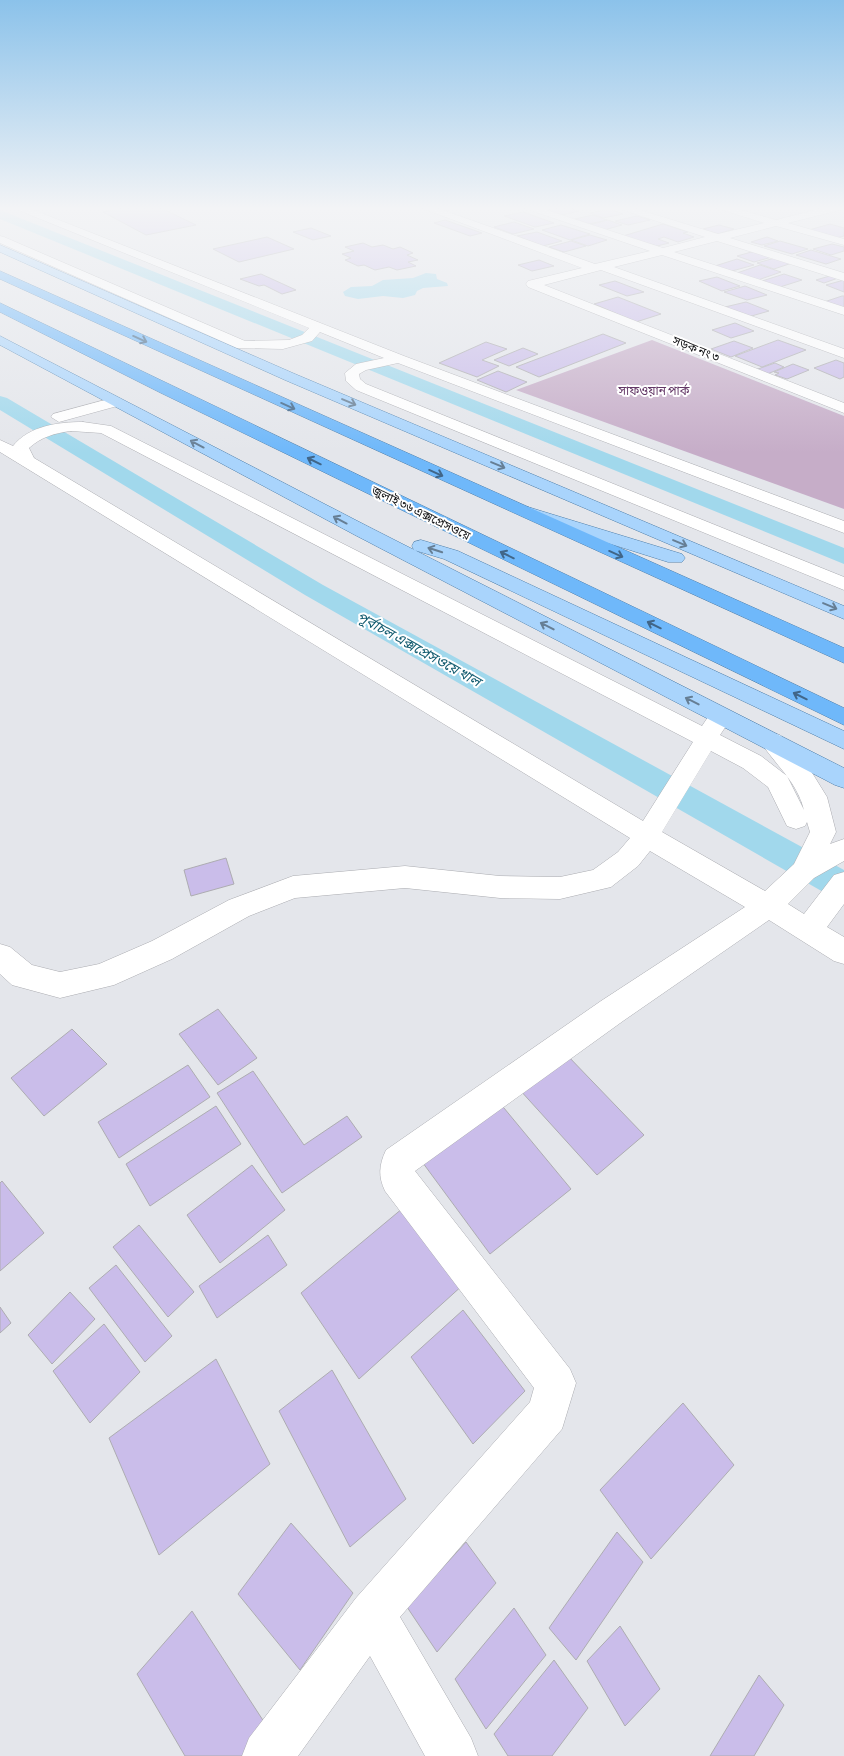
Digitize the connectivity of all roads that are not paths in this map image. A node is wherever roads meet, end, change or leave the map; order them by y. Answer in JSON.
{"nodes":[{"id":1,"x":31,"y":289,"type":"edge"},
{"id":2,"x":92,"y":289,"type":"edge"},
{"id":3,"x":114,"y":289,"type":"edge"},
{"id":4,"x":222,"y":289,"type":"edge"},
{"id":5,"x":543,"y":289,"type":"edge"},
{"id":6,"x":556,"y":289,"type":"edge"},
{"id":7,"x":662,"y":289,"type":"edge"},
{"id":8,"x":777,"y":289,"type":"edge"},
{"id":9,"x":548,"y":291,"type":"junction"},
{"id":10,"x":0,"y":307,"type":"edge"},
{"id":11,"x":844,"y":311,"type":"edge"},
{"id":12,"x":318,"y":327,"type":"junction"},
{"id":13,"x":0,"y":340,"type":"edge"},
{"id":14,"x":844,"y":354,"type":"edge"},
{"id":15,"x":399,"y":359,"type":"junction"},
{"id":16,"x":116,"y":402,"type":"junction"},
{"id":17,"x":844,"y":408,"type":"edge"},
{"id":18,"x":79,"y":420,"type":"junction"},
{"id":19,"x":12,"y":435,"type":"edge"},
{"id":20,"x":510,"y":507,"type":"junction"},
{"id":21,"x":844,"y":527,"type":"edge"},
{"id":22,"x":362,"y":531,"type":"junction"},
{"id":23,"x":844,"y":584,"type":"edge"},
{"id":24,"x":844,"y":613,"type":"edge"},
{"id":25,"x":844,"y":628,"type":"edge"},
{"id":26,"x":844,"y":656,"type":"edge"},
{"id":27,"x":721,"y":716,"type":"junction"},
{"id":28,"x":844,"y":717,"type":"edge"},
{"id":29,"x":844,"y":741,"type":"edge"},
{"id":30,"x":772,"y":742,"type":"junction"},
{"id":31,"x":844,"y":778,"type":"edge"},
{"id":32,"x":796,"y":820,"type":"dead end"},
{"id":33,"x":844,"y":849,"type":"edge"},
{"id":34,"x":804,"y":871,"type":"junction"},
{"id":35,"x":844,"y":883,"type":"edge"},
{"id":36,"x":768,"y":906,"type":"junction"},
{"id":37,"x":808,"y":930,"type":"junction"},
{"id":38,"x":844,"y":952,"type":"edge"},
{"id":39,"x":0,"y":956,"type":"edge"},
{"id":40,"x":372,"y":1614,"type":"junction"},
{"id":41,"x":267,"y":1756,"type":"edge"},
{"id":42,"x":453,"y":1756,"type":"edge"}],
"edges":[{"from":1,"to":20,"type":"highway","one_way":true},
{"from":2,"to":24,"type":"main road","one_way":true},
{"from":3,"to":12,"type":"street"},
{"from":4,"to":12,"type":"street"},
{"from":5,"to":9,"type":"street","name":"সড়ক নং ৩"},
{"from":6,"to":9,"type":"street"},
{"from":7,"to":14,"type":"street"},
{"from":8,"to":11,"type":"street"},
{"from":9,"to":17,"type":"street","name":"সড়ক নং ৩"},
{"from":28,"to":10,"type":"highway","name":"জুলাই ৩৬ এক্সপ্রেসওয়ে","one_way":true},
{"from":12,"to":15,"type":"street"},
{"from":13,"to":16,"type":"main road"},
{"from":15,"to":21,"type":"street"},
{"from":15,"to":23,"type":"street"},
{"from":16,"to":18,"type":"street"},
{"from":22,"to":16,"type":"main road","one_way":true},
{"from":18,"to":19,"type":"street"},
{"from":18,"to":32,"type":"street"},
{"from":19,"to":36,"type":"street"},
{"from":20,"to":25,"type":"main road"},
{"from":20,"to":26,"type":"highway","one_way":true},
{"from":27,"to":22,"type":"main road","one_way":true},
{"from":29,"to":22,"type":"main road","one_way":true},
{"from":27,"to":30,"type":"main road"},
{"from":27,"to":39,"type":"street"},
{"from":30,"to":31,"type":"main road"},
{"from":30,"to":34,"type":"street"},
{"from":33,"to":34,"type":"street"},
{"from":34,"to":36,"type":"street"},
{"from":35,"to":37,"type":"street"},
{"from":36,"to":37,"type":"street"},
{"from":36,"to":40,"type":"street"},
{"from":37,"to":38,"type":"street"},
{"from":40,"to":41,"type":"street"},
{"from":40,"to":42,"type":"street"}]}
